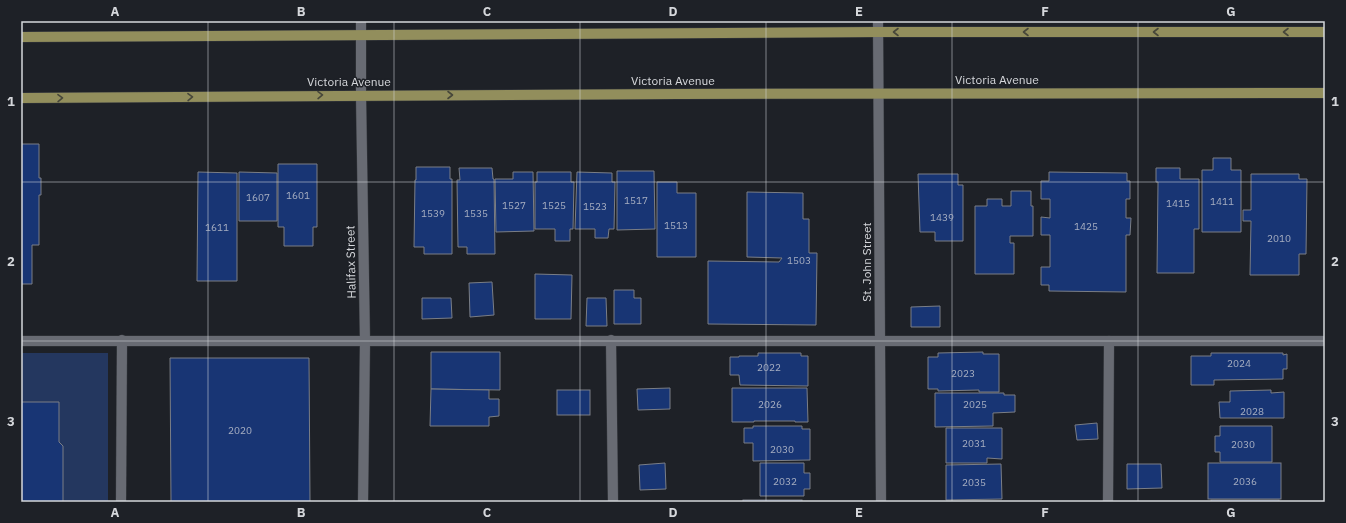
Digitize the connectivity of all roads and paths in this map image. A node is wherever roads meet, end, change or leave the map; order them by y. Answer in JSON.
{"nodes":[{"id":1,"x":361,"y":21,"type":"edge"},
{"id":2,"x":878,"y":21,"type":"edge"},
{"id":3,"x":878,"y":32,"type":"junction"},
{"id":4,"x":1325,"y":32,"type":"edge"},
{"id":5,"x":361,"y":35,"type":"junction"},
{"id":6,"x":21,"y":37,"type":"edge"},
{"id":7,"x":879,"y":93,"type":"junction"},
{"id":8,"x":1325,"y":93,"type":"edge"},
{"id":9,"x":361,"y":95,"type":"junction"},
{"id":10,"x":21,"y":98,"type":"edge"},
{"id":11,"x":122,"y":340,"type":"junction"},
{"id":12,"x":612,"y":340,"type":"junction"},
{"id":13,"x":21,"y":341,"type":"edge"},
{"id":14,"x":365,"y":341,"type":"junction"},
{"id":15,"x":880,"y":341,"type":"junction"},
{"id":16,"x":1109,"y":341,"type":"junction"},
{"id":17,"x":1325,"y":341,"type":"edge"},
{"id":18,"x":121,"y":502,"type":"edge"},
{"id":19,"x":363,"y":502,"type":"edge"},
{"id":20,"x":613,"y":502,"type":"edge"},
{"id":21,"x":881,"y":502,"type":"edge"},
{"id":22,"x":1108,"y":502,"type":"edge"}],
"edges":[{"from":1,"to":5,"type":"street","name":"Halifax Street"},
{"from":2,"to":3,"type":"street","name":"St. John Street"},
{"from":4,"to":3,"type":"main road","one_way":true},
{"from":3,"to":5,"type":"main road"},
{"from":3,"to":7,"type":"street","name":"St. John Street"},
{"from":5,"to":6,"type":"main road"},
{"from":5,"to":9,"type":"street","name":"Halifax Street"},
{"from":7,"to":8,"type":"main road","name":"Victoria Avenue"},
{"from":9,"to":7,"type":"main road","name":"Victoria Avenue","one_way":true},
{"from":7,"to":15,"type":"street","name":"St. John Street"},
{"from":10,"to":9,"type":"main road","name":"Victoria Avenue","one_way":true},
{"from":9,"to":14,"type":"street","name":"Halifax Street"},
{"from":11,"to":13,"type":"street"},
{"from":11,"to":14,"type":"street"},
{"from":11,"to":18,"type":"street"},
{"from":12,"to":14,"type":"street"},
{"from":12,"to":15,"type":"street"},
{"from":12,"to":20,"type":"street"},
{"from":14,"to":19,"type":"street","name":"Halifax Street"},
{"from":15,"to":16,"type":"street"},
{"from":15,"to":21,"type":"street","name":"St. John Street"},
{"from":16,"to":17,"type":"street"},
{"from":16,"to":22,"type":"street"}]}
